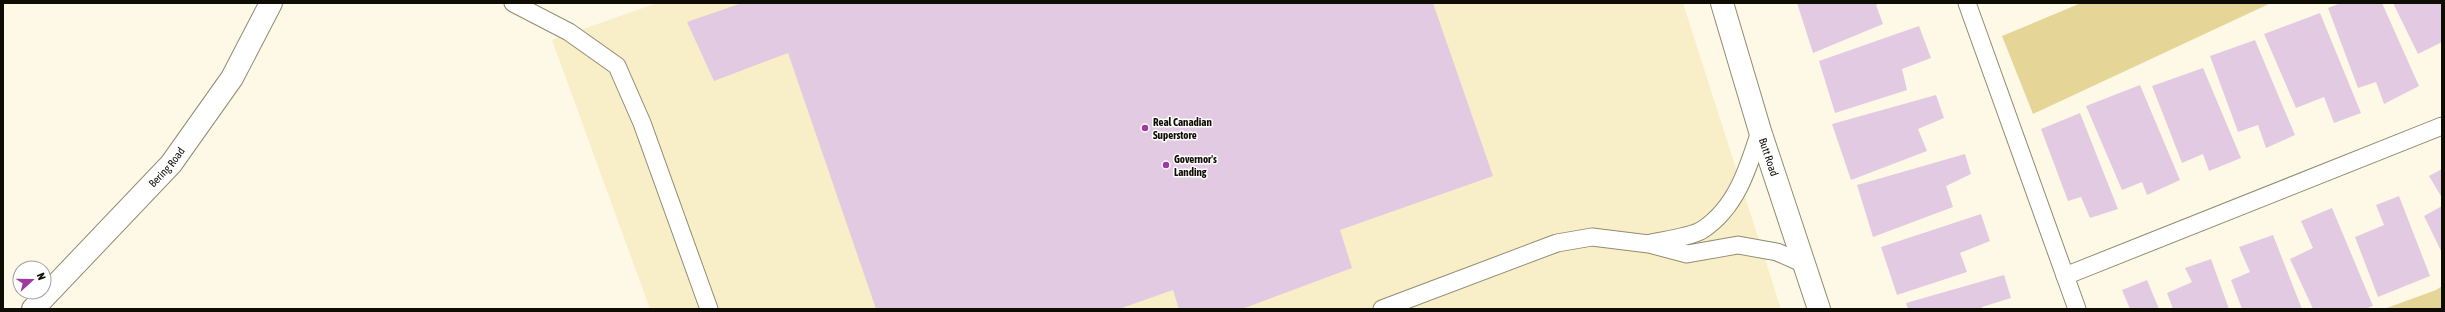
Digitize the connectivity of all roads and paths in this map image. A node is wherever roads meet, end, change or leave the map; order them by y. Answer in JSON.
{"nodes":[{"id":1,"x":271,"y":3,"type":"edge"},
{"id":2,"x":513,"y":3,"type":"edge"},
{"id":3,"x":1722,"y":3,"type":"edge"},
{"id":4,"x":1967,"y":3,"type":"edge"},
{"id":5,"x":2442,"y":126,"type":"edge"},
{"id":6,"x":1760,"y":132,"type":"junction"},
{"id":7,"x":1649,"y":244,"type":"junction"},
{"id":8,"x":1802,"y":263,"type":"junction"},
{"id":9,"x":2065,"y":276,"type":"junction"},
{"id":10,"x":34,"y":309,"type":"edge"},
{"id":11,"x":709,"y":309,"type":"edge"},
{"id":12,"x":1382,"y":309,"type":"edge"},
{"id":13,"x":1819,"y":309,"type":"edge"},
{"id":14,"x":2077,"y":309,"type":"edge"}],
"edges":[{"from":1,"to":10,"type":"street","name":"Bering Road"},
{"from":2,"to":11,"type":"lane"},
{"from":3,"to":6,"type":"street","name":"Butt Road"},
{"from":4,"to":9,"type":"lane"},
{"from":5,"to":9,"type":"lane"},
{"from":6,"to":7,"type":"lane"},
{"from":6,"to":8,"type":"street","name":"Butt Road"},
{"from":7,"to":8,"type":"lane"},
{"from":7,"to":12,"type":"lane"},
{"from":8,"to":13,"type":"street","name":"Butt Road"},
{"from":9,"to":14,"type":"lane"}]}
